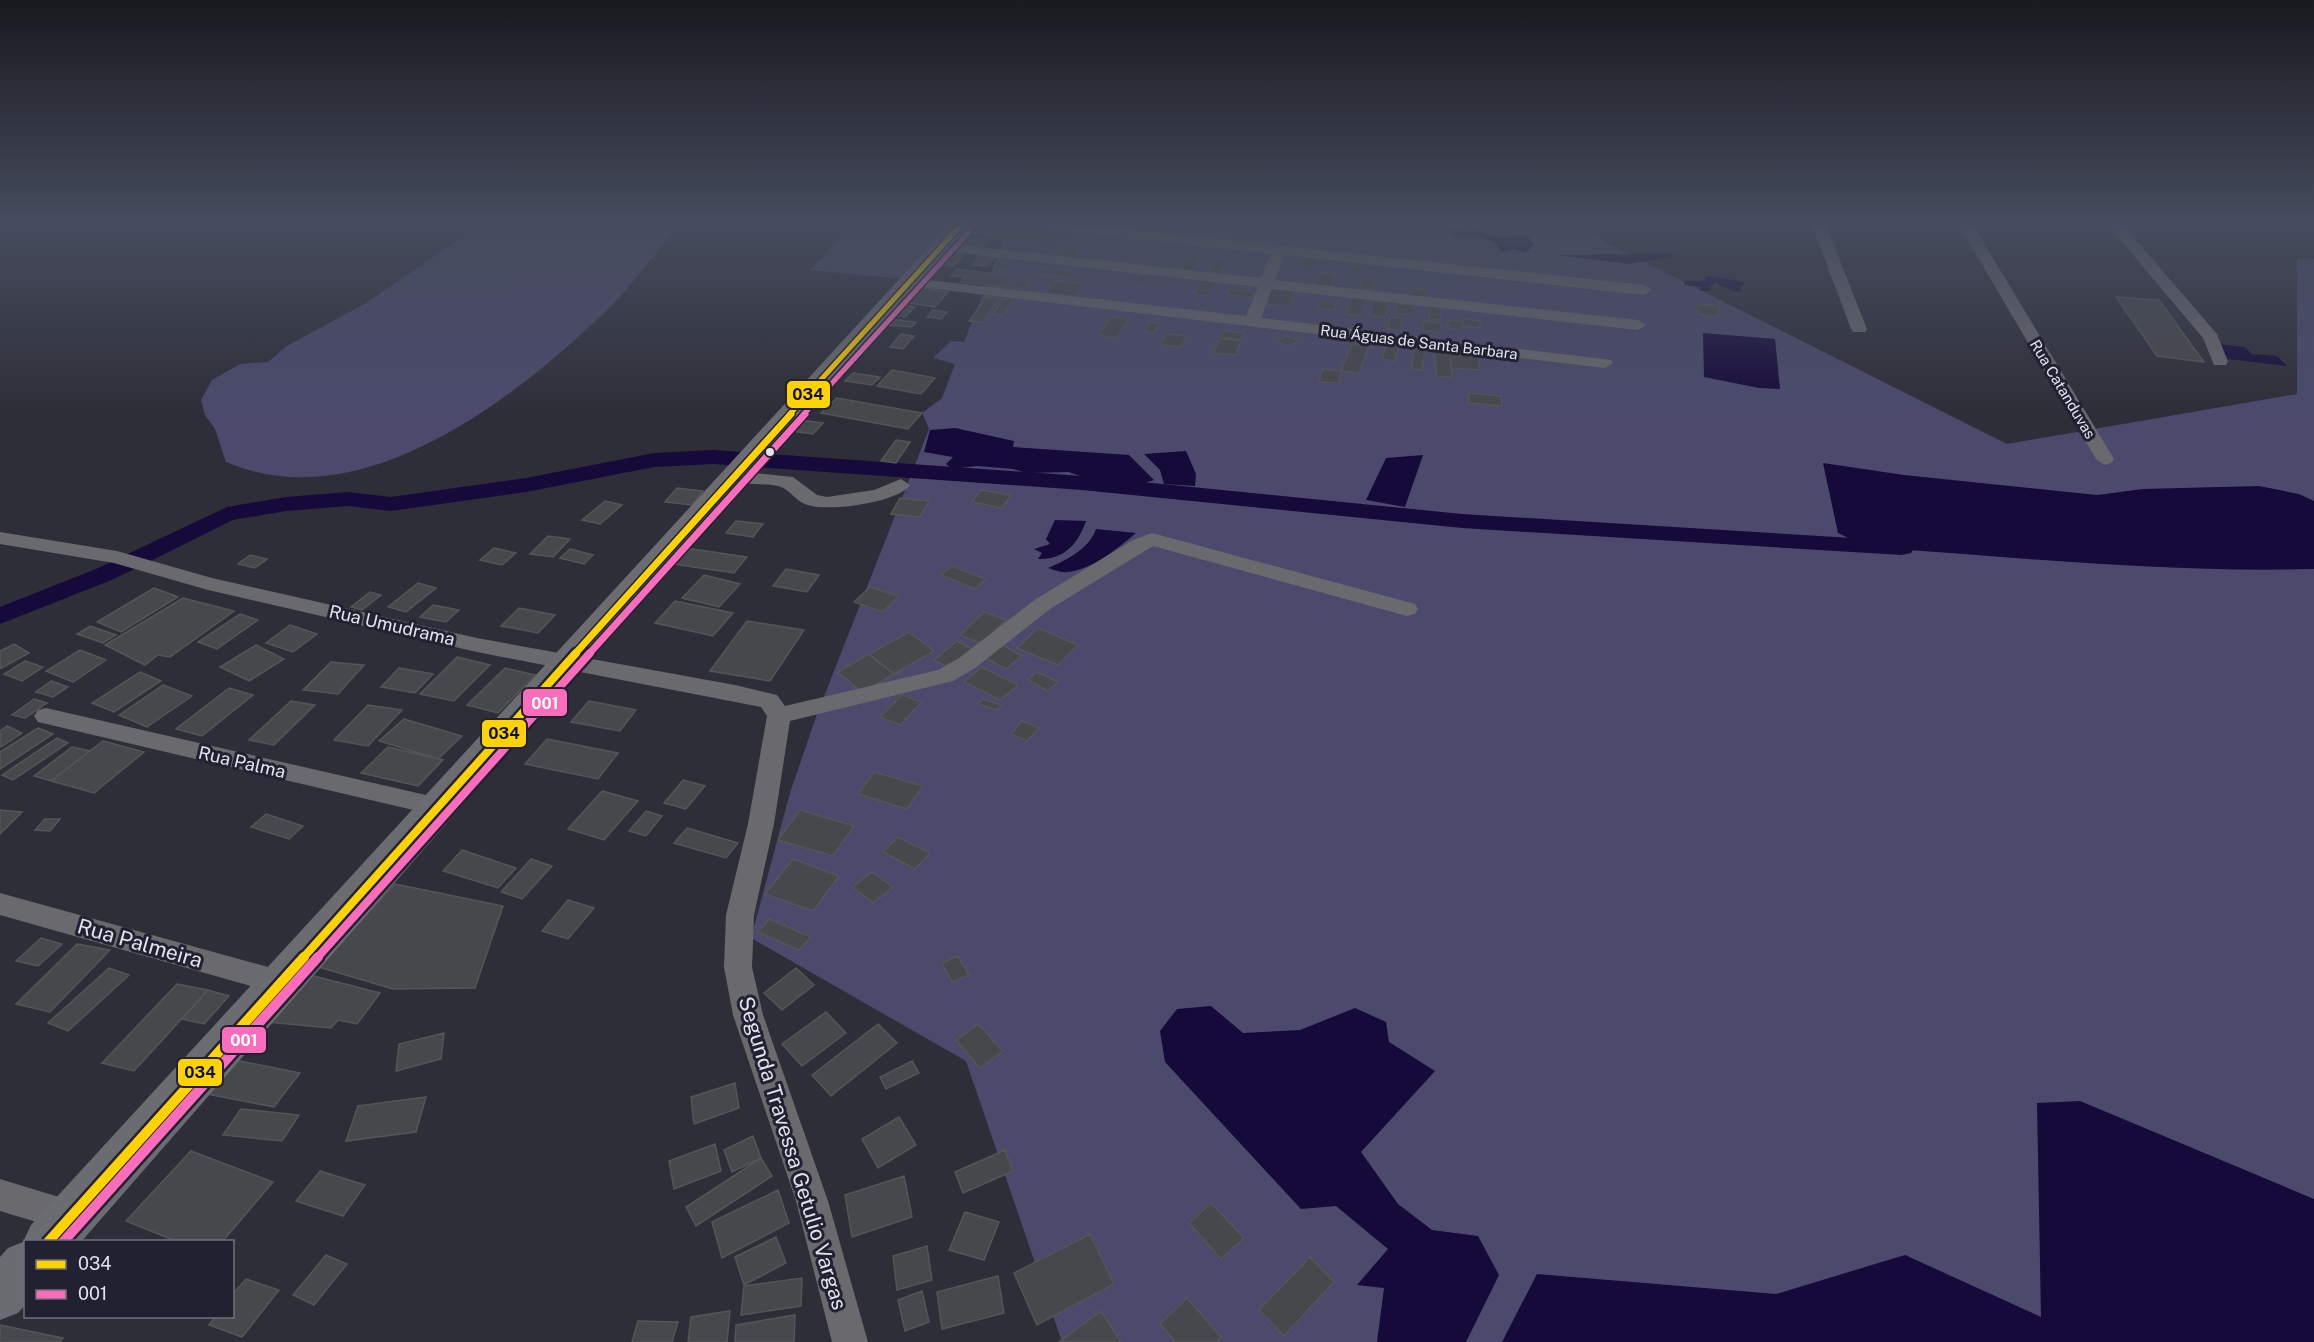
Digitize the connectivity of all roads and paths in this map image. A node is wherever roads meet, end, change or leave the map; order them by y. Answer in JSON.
{"nodes":[{"id":1,"x":905,"y":288,"type":"edge"},
{"id":2,"x":958,"y":288,"type":"edge"},
{"id":3,"x":1266,"y":288,"type":"edge"},
{"id":4,"x":1300,"y":288,"type":"edge"},
{"id":5,"x":1622,"y":288,"type":"edge"},
{"id":6,"x":1843,"y":288,"type":"edge"},
{"id":7,"x":2003,"y":288,"type":"edge"},
{"id":8,"x":2169,"y":288,"type":"edge"},
{"id":9,"x":1644,"y":290,"type":"dead end"},
{"id":10,"x":1252,"y":322,"type":"junction"},
{"id":11,"x":1638,"y":325,"type":"dead end"},
{"id":12,"x":1859,"y":329,"type":"dead end"},
{"id":13,"x":2220,"y":362,"type":"dead end"},
{"id":14,"x":1605,"y":363,"type":"dead end"},
{"id":15,"x":2105,"y":459,"type":"dead end"},
{"id":16,"x":738,"y":474,"type":"junction"},
{"id":17,"x":901,"y":485,"type":"dead end"},
{"id":18,"x":0,"y":538,"type":"edge"},
{"id":19,"x":1407,"y":609,"type":"dead end"},
{"id":20,"x":564,"y":663,"type":"junction"},
{"id":21,"x":779,"y":715,"type":"junction"},
{"id":22,"x":46,"y":716,"type":"dead end"},
{"id":23,"x":439,"y":807,"type":"junction"},
{"id":24,"x":0,"y":904,"type":"edge"},
{"id":25,"x":279,"y":982,"type":"junction"},
{"id":26,"x":0,"y":1195,"type":"edge"},
{"id":27,"x":59,"y":1229,"type":"edge"},
{"id":28,"x":24,"y":1268,"type":"edge"},
{"id":29,"x":0,"y":1295,"type":"edge"},
{"id":30,"x":850,"y":1342,"type":"edge"}],
"edges":[{"from":1,"to":16,"type":"main road"},
{"from":2,"to":10,"type":"street","name":"Rua Águas de Santa Barbara"},
{"from":3,"to":10,"type":"street"},
{"from":4,"to":11,"type":"street"},
{"from":5,"to":9,"type":"street"},
{"from":6,"to":12,"type":"street"},
{"from":7,"to":15,"type":"street","name":"Rua Catanduvas"},
{"from":8,"to":13,"type":"street"},
{"from":10,"to":14,"type":"street","name":"Rua Águas de Santa Barbara"},
{"from":16,"to":17,"type":"street"},
{"from":16,"to":20,"type":"main road"},
{"from":18,"to":20,"type":"street","name":"Rua Umudrama"},
{"from":19,"to":21,"type":"street"},
{"from":20,"to":21,"type":"street","name":"Rua Umudrama"},
{"from":20,"to":23,"type":"main road"},
{"from":21,"to":30,"type":"street","name":"Segunda Travessa Getulio Vargas"},
{"from":22,"to":23,"type":"street","name":"Rua Palma"},
{"from":23,"to":25,"type":"main road"},
{"from":24,"to":25,"type":"street","name":"Rua Palmeira"},
{"from":25,"to":27,"type":"main road"},
{"from":26,"to":27,"type":"street"},
{"from":28,"to":29,"type":"main road"}]}
